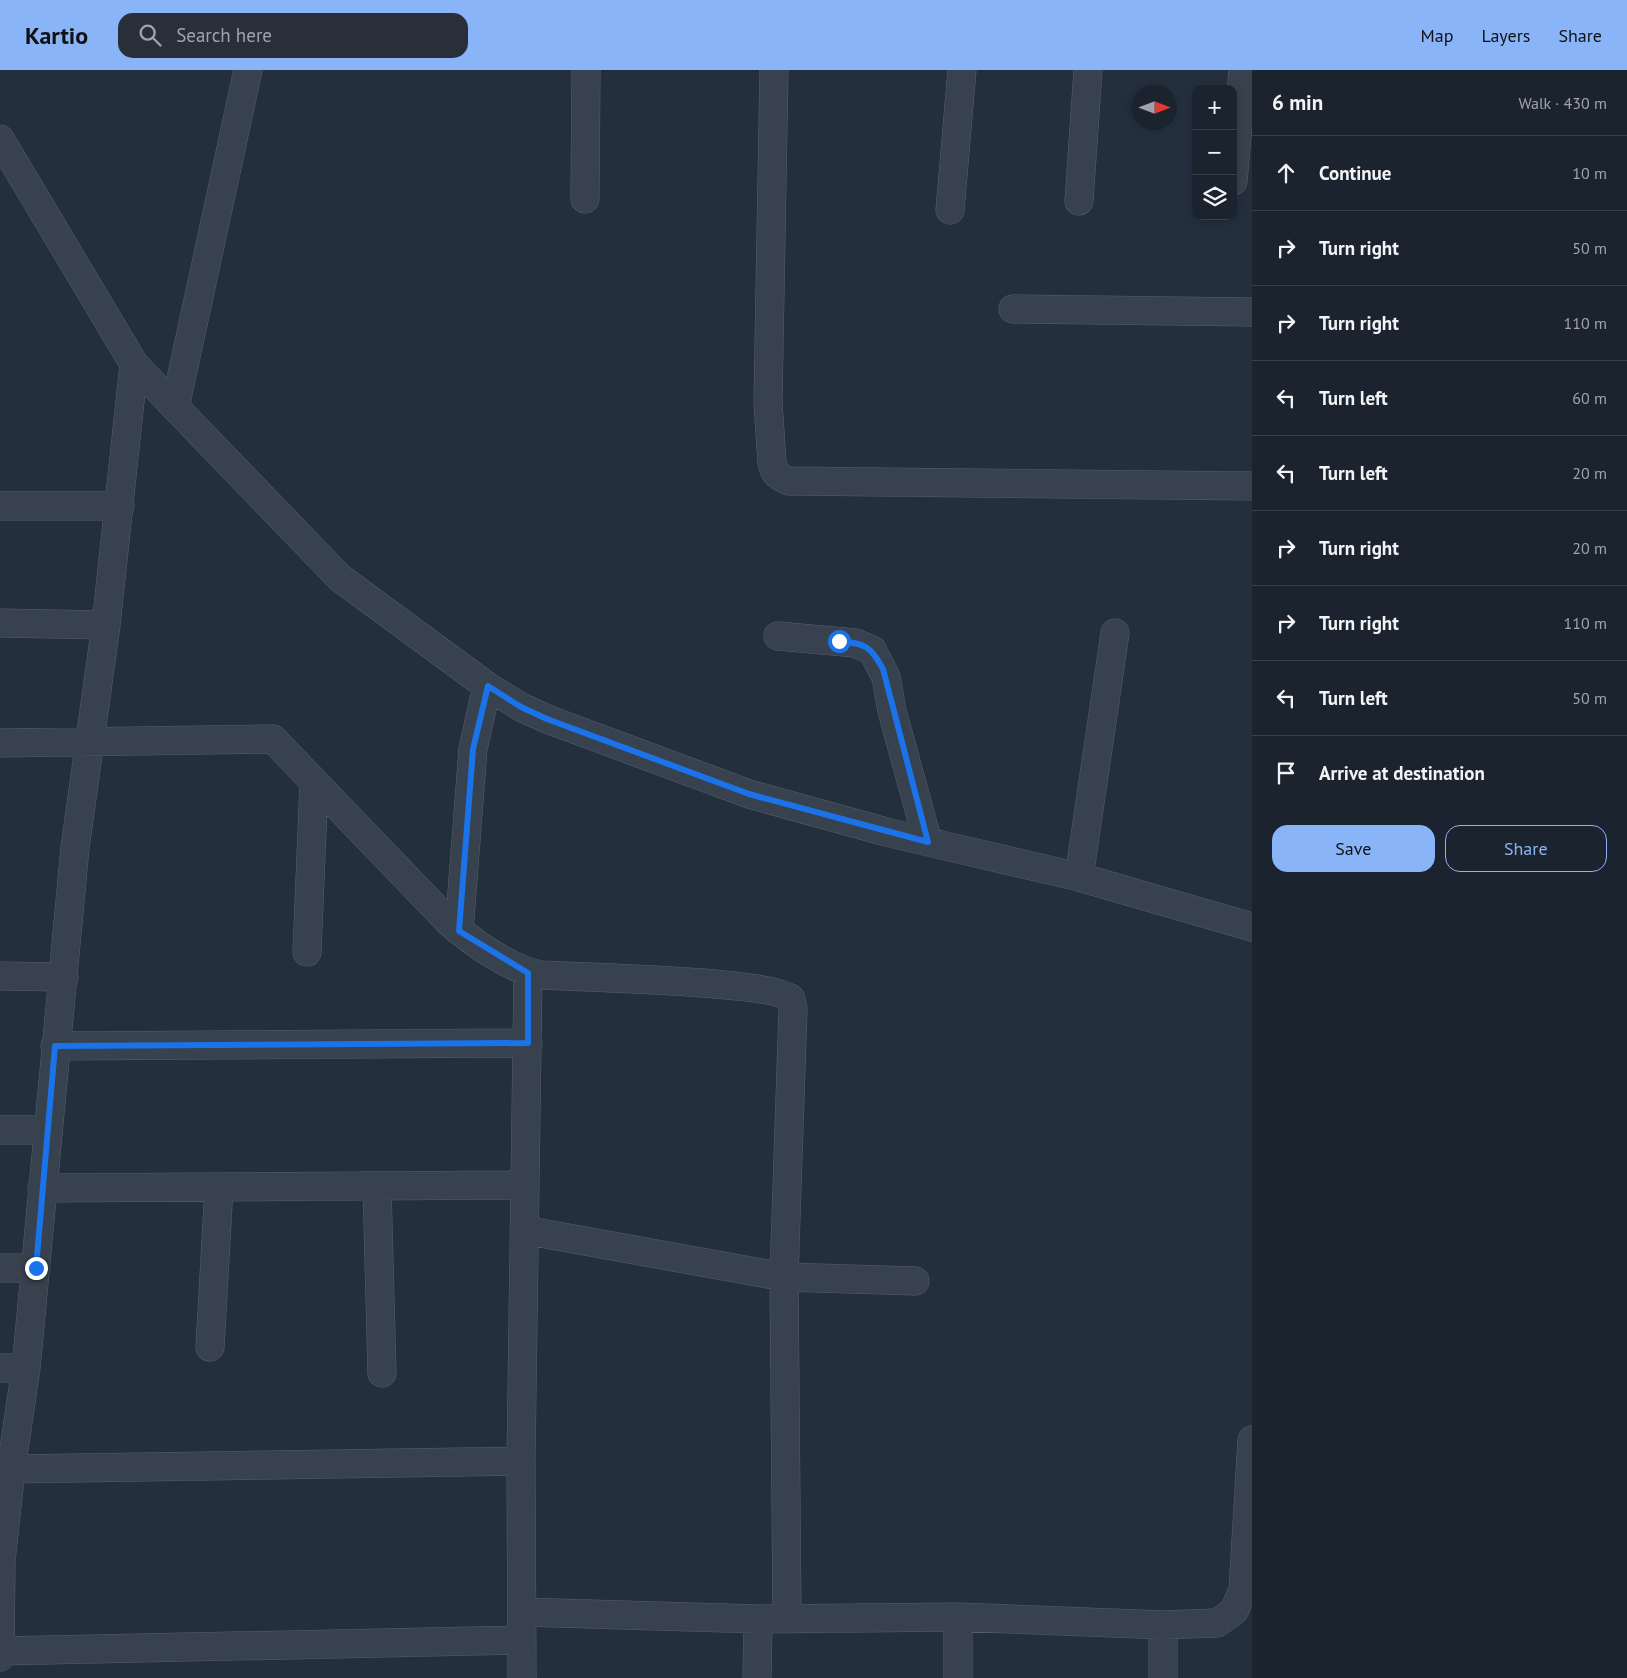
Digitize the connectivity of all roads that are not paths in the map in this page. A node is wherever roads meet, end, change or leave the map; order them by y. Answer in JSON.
{"nodes":[{"id":1,"x":248,"y":70,"type":"edge"},
{"id":2,"x":586,"y":70,"type":"edge"},
{"id":3,"x":774,"y":70,"type":"edge"},
{"id":4,"x":962,"y":70,"type":"edge"},
{"id":5,"x":1088,"y":70,"type":"edge"},
{"id":6,"x":1243,"y":70,"type":"edge"},
{"id":7,"x":1246,"y":114,"type":"edge"},
{"id":8,"x":0,"y":139,"type":"edge"},
{"id":9,"x":1234,"y":175,"type":"edge"},
{"id":10,"x":585,"y":199,"type":"dead end"},
{"id":11,"x":1079,"y":201,"type":"dead end"},
{"id":12,"x":950,"y":210,"type":"dead end"},
{"id":13,"x":1013,"y":309,"type":"dead end"},
{"id":14,"x":1252,"y":312,"type":"edge"},
{"id":15,"x":134,"y":364,"type":"junction"},
{"id":16,"x":175,"y":407,"type":"junction"},
{"id":17,"x":1252,"y":486,"type":"edge"},
{"id":18,"x":0,"y":506,"type":"edge"},
{"id":19,"x":120,"y":506,"type":"junction"},
{"id":20,"x":0,"y":623,"type":"edge"},
{"id":21,"x":106,"y":625,"type":"junction"},
{"id":22,"x":1115,"y":633,"type":"dead end"},
{"id":23,"x":778,"y":636,"type":"dead end"},
{"id":24,"x":488,"y":686,"type":"junction"},
{"id":25,"x":90,"y":742,"type":"junction"},
{"id":26,"x":0,"y":743,"type":"edge"},
{"id":27,"x":314,"y":783,"type":"junction"},
{"id":28,"x":928,"y":842,"type":"junction"},
{"id":29,"x":1079,"y":877,"type":"junction"},
{"id":30,"x":1252,"y":927,"type":"edge"},
{"id":31,"x":459,"y":931,"type":"junction"},
{"id":32,"x":307,"y":952,"type":"dead end"},
{"id":33,"x":528,"y":973,"type":"junction"},
{"id":34,"x":0,"y":976,"type":"edge"},
{"id":35,"x":64,"y":977,"type":"junction"},
{"id":36,"x":528,"y":1043,"type":"junction"},
{"id":37,"x":55,"y":1046,"type":"junction"},
{"id":38,"x":0,"y":1130,"type":"edge"},
{"id":39,"x":48,"y":1130,"type":"junction"},
{"id":40,"x":525,"y":1185,"type":"junction"},
{"id":41,"x":377,"y":1186,"type":"junction"},
{"id":42,"x":219,"y":1187,"type":"junction"},
{"id":43,"x":42,"y":1188,"type":"junction"},
{"id":44,"x":524,"y":1230,"type":"junction"},
{"id":45,"x":0,"y":1268,"type":"edge"},
{"id":46,"x":36,"y":1268,"type":"junction"},
{"id":47,"x":784,"y":1277,"type":"junction"},
{"id":48,"x":915,"y":1281,"type":"dead end"},
{"id":49,"x":210,"y":1347,"type":"dead end"},
{"id":50,"x":13,"y":1368,"type":"edge"},
{"id":51,"x":382,"y":1373,"type":"dead end"},
{"id":52,"x":1252,"y":1440,"type":"edge"},
{"id":53,"x":521,"y":1461,"type":"junction"},
{"id":54,"x":11,"y":1469,"type":"junction"},
{"id":55,"x":522,"y":1612,"type":"junction"},
{"id":56,"x":787,"y":1618,"type":"junction"},
{"id":57,"x":958,"y":1618,"type":"junction"},
{"id":58,"x":758,"y":1619,"type":"junction"},
{"id":59,"x":1163,"y":1625,"type":"junction"},
{"id":60,"x":522,"y":1640,"type":"junction"},
{"id":61,"x":0,"y":1651,"type":"edge"},
{"id":62,"x":0,"y":1657,"type":"edge"},
{"id":63,"x":522,"y":1678,"type":"edge"},
{"id":64,"x":757,"y":1678,"type":"edge"},
{"id":65,"x":958,"y":1678,"type":"edge"},
{"id":66,"x":1163,"y":1678,"type":"edge"}],
"edges":[{"from":1,"to":16,"type":"street"},
{"from":2,"to":10,"type":"street"},
{"from":3,"to":17,"type":"street"},
{"from":4,"to":12,"type":"street"},
{"from":5,"to":11,"type":"street"},
{"from":6,"to":7,"type":"street"},
{"from":7,"to":9,"type":"street"},
{"from":8,"to":15,"type":"street"},
{"from":13,"to":14,"type":"street"},
{"from":15,"to":16,"type":"street"},
{"from":15,"to":19,"type":"street"},
{"from":16,"to":24,"type":"street"},
{"from":18,"to":19,"type":"street"},
{"from":19,"to":21,"type":"street"},
{"from":20,"to":21,"type":"street"},
{"from":21,"to":25,"type":"street"},
{"from":22,"to":29,"type":"street"},
{"from":23,"to":28,"type":"street"},
{"from":24,"to":28,"type":"street"},
{"from":24,"to":31,"type":"street"},
{"from":25,"to":26,"type":"street"},
{"from":25,"to":27,"type":"street"},
{"from":25,"to":35,"type":"street"},
{"from":27,"to":31,"type":"street"},
{"from":27,"to":32,"type":"street"},
{"from":28,"to":29,"type":"street"},
{"from":29,"to":30,"type":"street"},
{"from":31,"to":33,"type":"street"},
{"from":33,"to":36,"type":"street"},
{"from":33,"to":47,"type":"street"},
{"from":34,"to":35,"type":"street"},
{"from":35,"to":37,"type":"street"},
{"from":36,"to":37,"type":"street"},
{"from":36,"to":40,"type":"street"},
{"from":37,"to":39,"type":"street"},
{"from":38,"to":39,"type":"street"},
{"from":39,"to":43,"type":"street"},
{"from":40,"to":41,"type":"street"},
{"from":40,"to":44,"type":"street"},
{"from":41,"to":42,"type":"street"},
{"from":41,"to":51,"type":"street"},
{"from":42,"to":43,"type":"street"},
{"from":42,"to":49,"type":"street"},
{"from":43,"to":46,"type":"street"},
{"from":44,"to":47,"type":"street"},
{"from":44,"to":53,"type":"street"},
{"from":45,"to":46,"type":"street"},
{"from":46,"to":50,"type":"street"},
{"from":47,"to":48,"type":"street"},
{"from":47,"to":56,"type":"street"},
{"from":50,"to":54,"type":"street"},
{"from":52,"to":59,"type":"street"},
{"from":53,"to":54,"type":"street"},
{"from":53,"to":55,"type":"street"},
{"from":54,"to":61,"type":"street"},
{"from":55,"to":58,"type":"street"},
{"from":55,"to":60,"type":"street"},
{"from":56,"to":57,"type":"street"},
{"from":56,"to":58,"type":"street"},
{"from":57,"to":59,"type":"street"},
{"from":57,"to":65,"type":"street"},
{"from":58,"to":64,"type":"street"},
{"from":59,"to":66,"type":"street"},
{"from":60,"to":61,"type":"street"},
{"from":60,"to":63,"type":"street"},
{"from":61,"to":62,"type":"street"}]}
